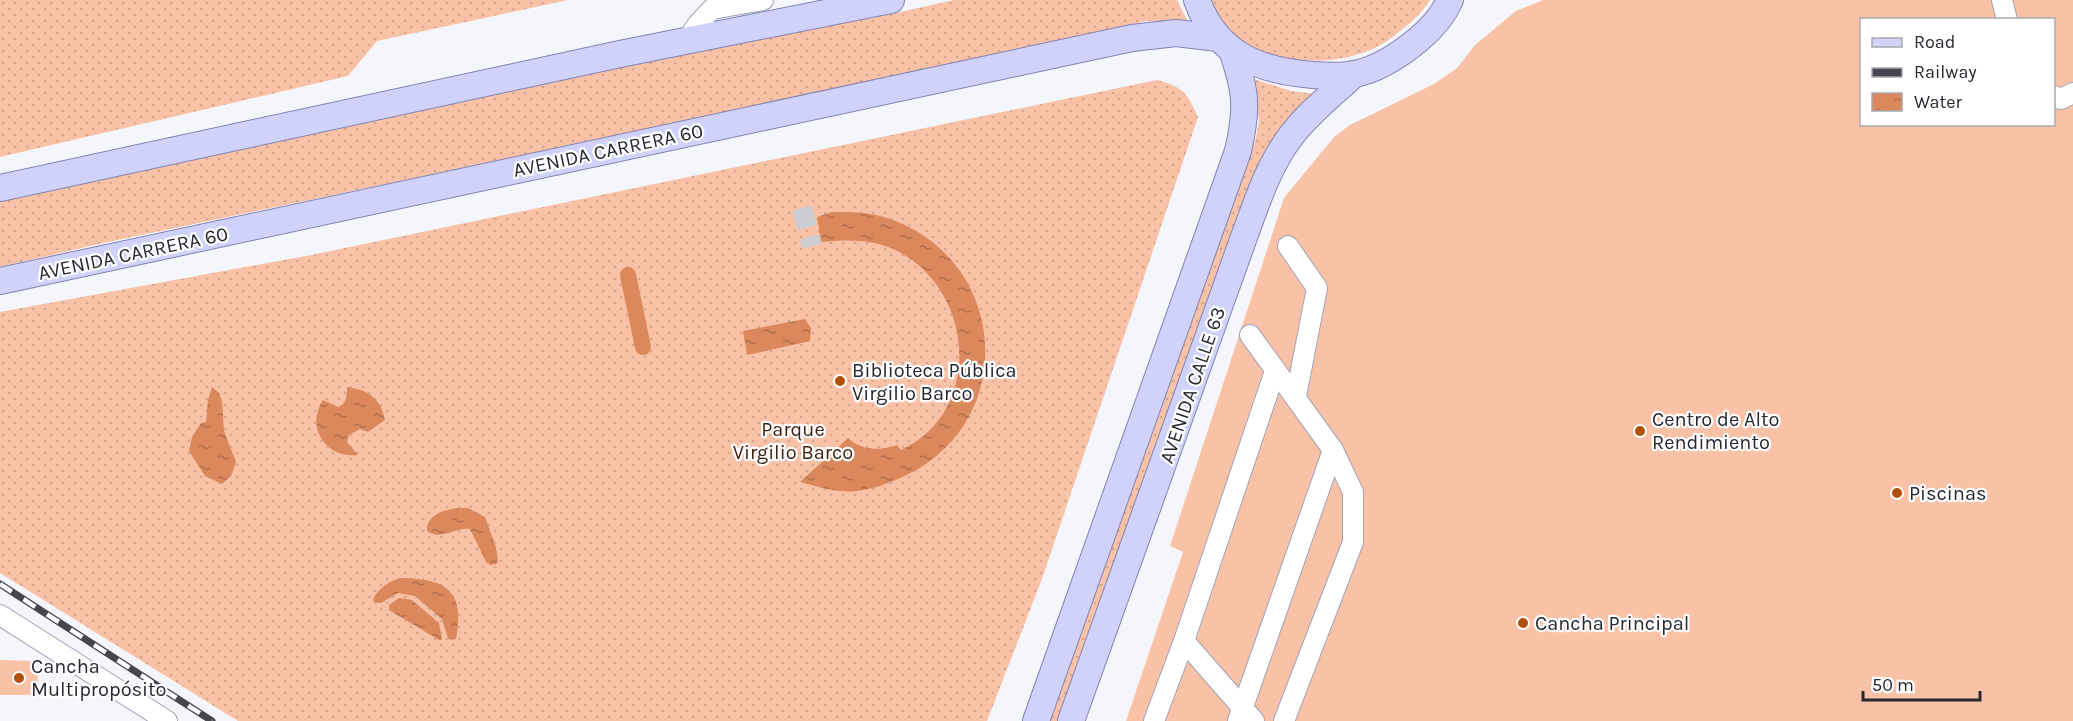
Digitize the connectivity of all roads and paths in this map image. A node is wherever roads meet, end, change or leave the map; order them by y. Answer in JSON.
{"nodes":[{"id":1,"x":763,"y":0,"type":"edge"},
{"id":2,"x":891,"y":0,"type":"edge"},
{"id":3,"x":1197,"y":0,"type":"edge"},
{"id":4,"x":2002,"y":0,"type":"edge"},
{"id":5,"x":1451,"y":2,"type":"edge"},
{"id":6,"x":2006,"y":18,"type":"edge"},
{"id":7,"x":687,"y":40,"type":"junction"},
{"id":8,"x":1225,"y":44,"type":"junction"},
{"id":9,"x":1354,"y":74,"type":"junction"},
{"id":10,"x":2073,"y":93,"type":"edge"},
{"id":11,"x":2055,"y":96,"type":"edge"},
{"id":12,"x":0,"y":188,"type":"edge"},
{"id":13,"x":1288,"y":246,"type":"dead end"},
{"id":14,"x":0,"y":281,"type":"edge"},
{"id":15,"x":1250,"y":334,"type":"dead end"},
{"id":16,"x":1275,"y":371,"type":"junction"},
{"id":17,"x":1296,"y":396,"type":"junction"},
{"id":18,"x":1333,"y":450,"type":"junction"},
{"id":19,"x":0,"y":615,"type":"edge"},
{"id":20,"x":1184,"y":641,"type":"junction"},
{"id":21,"x":1245,"y":716,"type":"edge"},
{"id":22,"x":167,"y":721,"type":"edge"},
{"id":23,"x":1036,"y":721,"type":"edge"},
{"id":24,"x":1071,"y":721,"type":"edge"},
{"id":25,"x":1154,"y":721,"type":"edge"},
{"id":26,"x":1284,"y":721,"type":"edge"}],
"edges":[{"from":1,"to":7,"type":"street"},
{"from":2,"to":7,"type":"main road"},
{"from":3,"to":8,"type":"main road","name":"AVENIDA CALLE 63"},
{"from":4,"to":6,"type":"street"},
{"from":5,"to":9,"type":"main road"},
{"from":7,"to":12,"type":"main road"},
{"from":8,"to":9,"type":"main road"},
{"from":8,"to":14,"type":"main road","name":"AVENIDA CARRERA 60"},
{"from":8,"to":23,"type":"main road","name":"AVENIDA CALLE 63"},
{"from":9,"to":24,"type":"main road","name":"AVENIDA CALLE 63"},
{"from":10,"to":11,"type":"street"},
{"from":13,"to":17,"type":"street"},
{"from":15,"to":16,"type":"street"},
{"from":16,"to":17,"type":"street"},
{"from":16,"to":20,"type":"street"},
{"from":17,"to":18,"type":"street"},
{"from":18,"to":21,"type":"street"},
{"from":18,"to":26,"type":"street"},
{"from":19,"to":22,"type":"street"},
{"from":20,"to":21,"type":"street"},
{"from":20,"to":25,"type":"street"}]}
